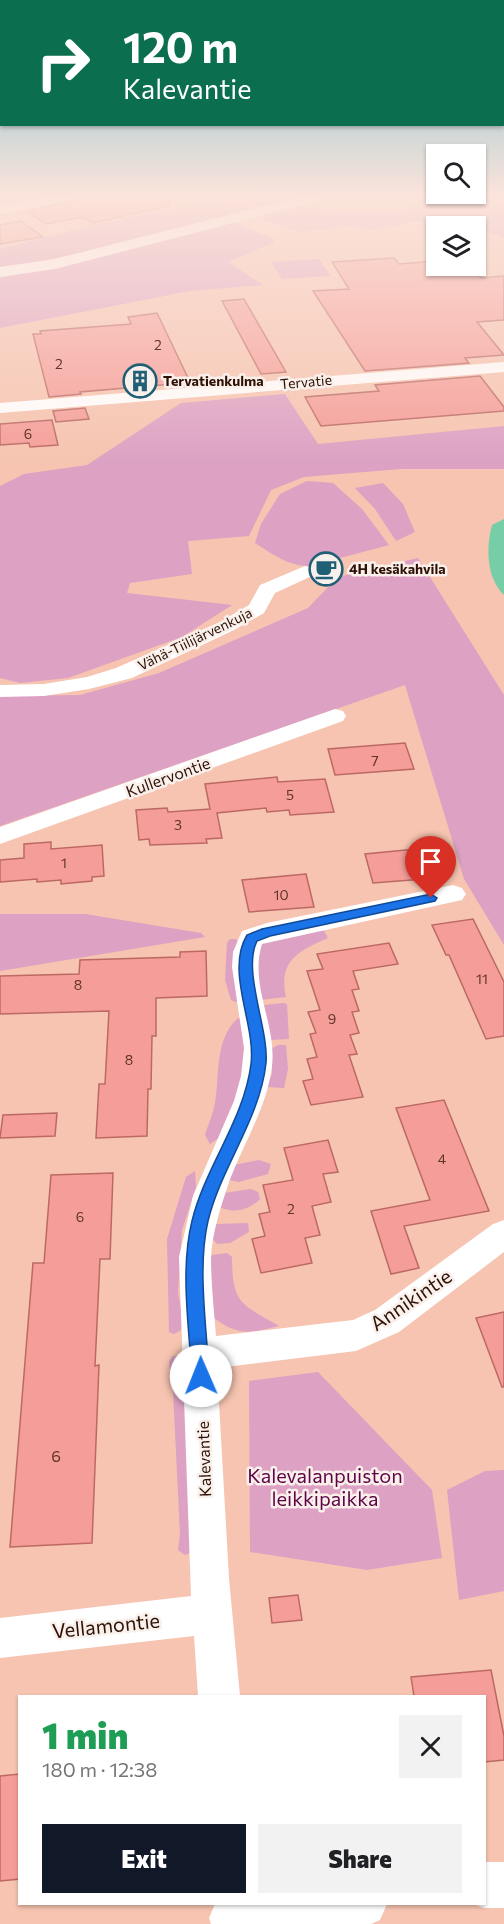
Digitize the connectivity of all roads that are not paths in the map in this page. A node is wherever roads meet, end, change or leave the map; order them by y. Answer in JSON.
{"nodes":[{"id":1,"x":504,"y":367,"type":"edge"},
{"id":2,"x":0,"y":408,"type":"edge"},
{"id":3,"x":305,"y":572,"type":"dead end"},
{"id":4,"x":0,"y":691,"type":"edge"},
{"id":5,"x":335,"y":716,"type":"dead end"},
{"id":6,"x":0,"y":836,"type":"edge"},
{"id":7,"x":453,"y":894,"type":"dead end"},
{"id":8,"x":504,"y":1234,"type":"edge"},
{"id":9,"x":200,"y":1354,"type":"junction"},
{"id":10,"x":212,"y":1614,"type":"junction"},
{"id":11,"x":0,"y":1638,"type":"edge"},
{"id":12,"x":219,"y":1695,"type":"edge"},
{"id":13,"x":486,"y":1885,"type":"edge"},
{"id":14,"x":504,"y":1885,"type":"edge"},
{"id":15,"x":352,"y":1905,"type":"edge"},
{"id":16,"x":232,"y":1915,"type":"edge"}],
"edges":[{"from":1,"to":2,"type":"street","name":"Tervatie"},
{"from":3,"to":4,"type":"street","name":"Vähä-Tiilijärvenkuja"},
{"from":5,"to":6,"type":"street","name":"Kullervontie"},
{"from":7,"to":9,"type":"street","name":"Kalevantie"},
{"from":8,"to":9,"type":"street","name":"Annikintie"},
{"from":9,"to":10,"type":"street","name":"Kalevantie"},
{"from":10,"to":11,"type":"street","name":"Vellamontie"},
{"from":10,"to":12,"type":"street","name":"Kalevantie"},
{"from":13,"to":14,"type":"street"},
{"from":15,"to":16,"type":"street"}]}
